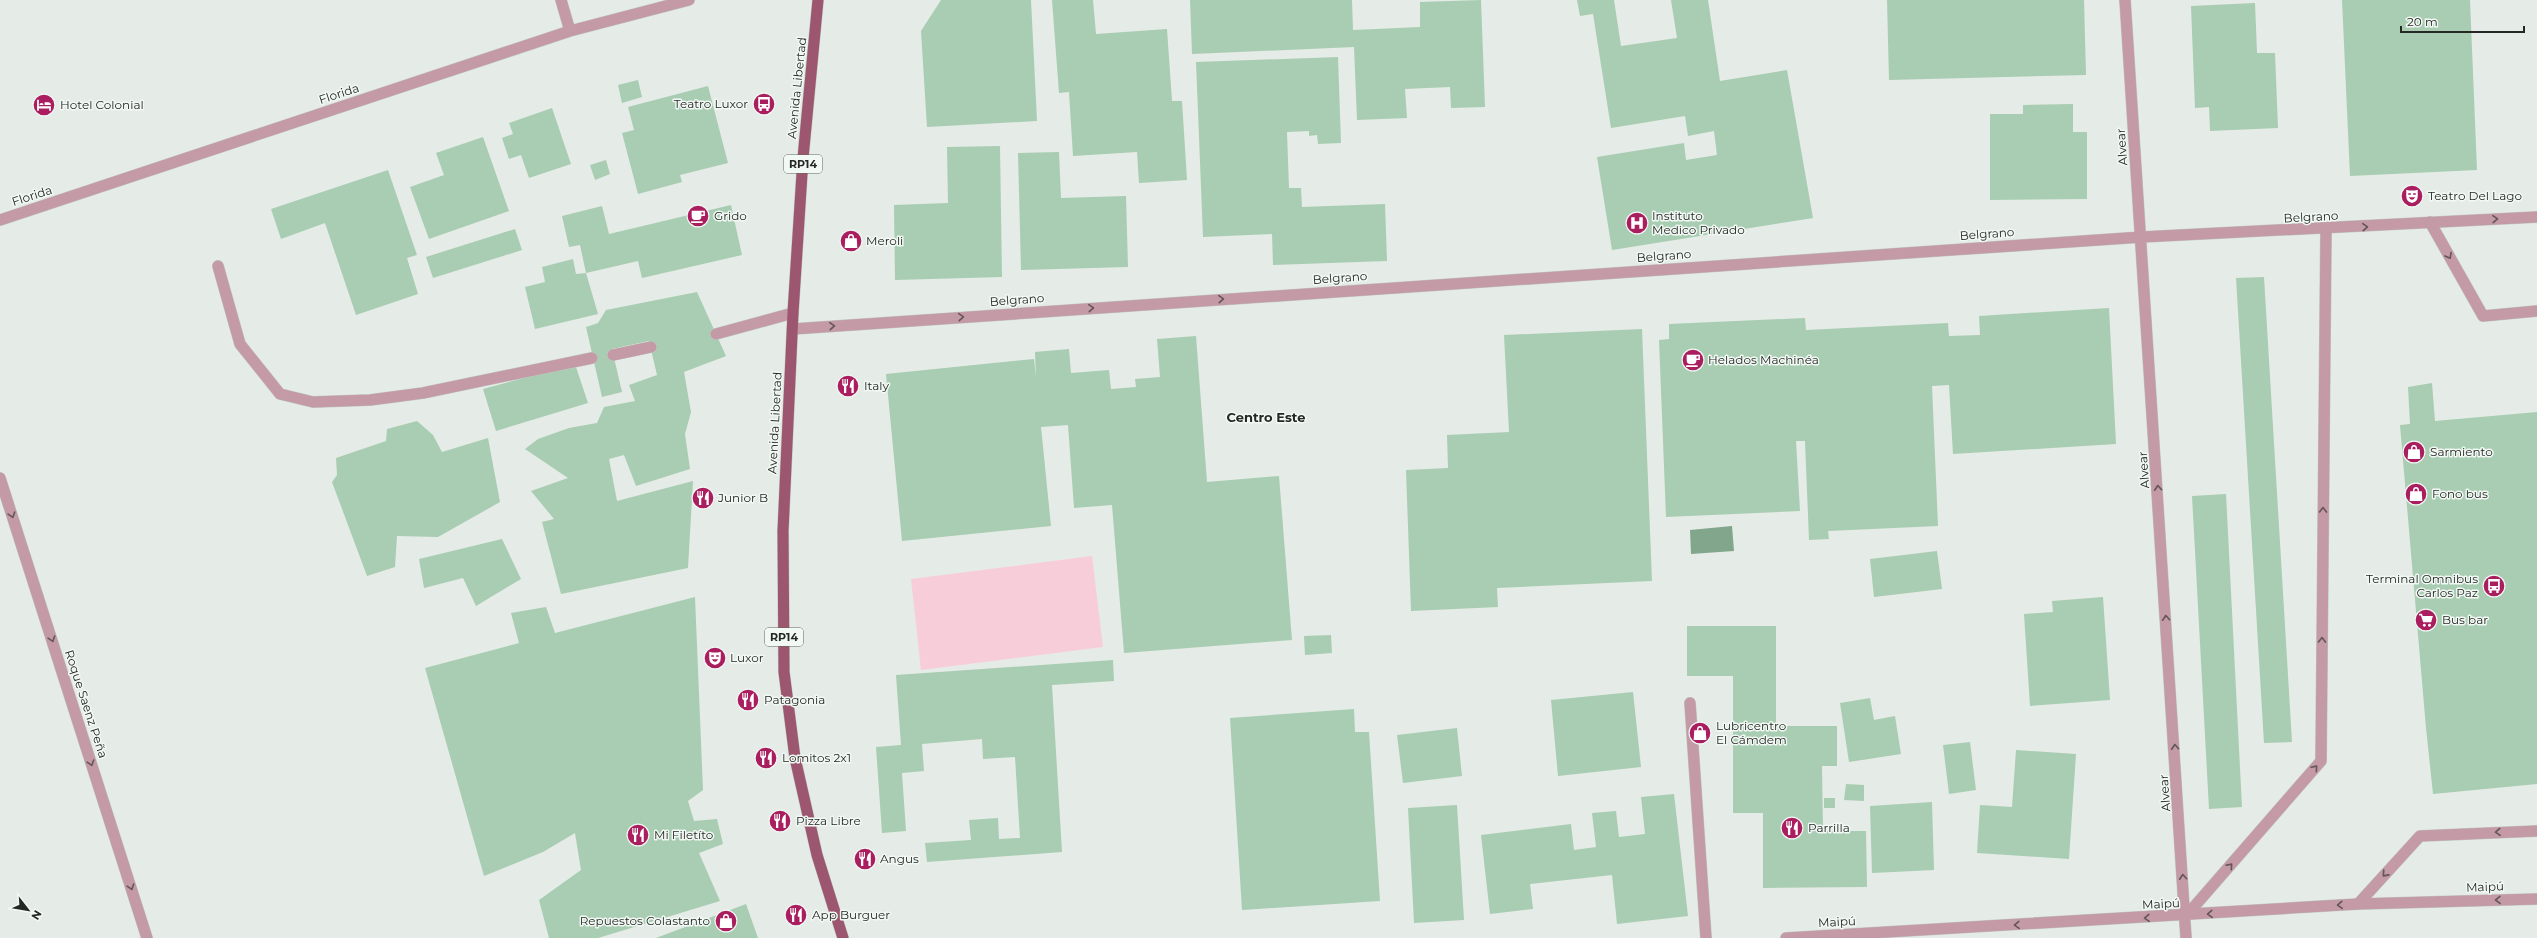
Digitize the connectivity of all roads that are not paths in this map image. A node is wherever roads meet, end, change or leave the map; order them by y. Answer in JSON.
{"nodes":[{"id":1,"x":561,"y":0,"type":"edge"},
{"id":2,"x":690,"y":0,"type":"edge"},
{"id":3,"x":818,"y":0,"type":"edge"},
{"id":4,"x":2125,"y":0,"type":"edge"},
{"id":5,"x":570,"y":31,"type":"junction"},
{"id":6,"x":2537,"y":218,"type":"edge"},
{"id":7,"x":0,"y":220,"type":"edge"},
{"id":8,"x":2430,"y":222,"type":"junction"},
{"id":9,"x":2326,"y":229,"type":"junction"},
{"id":10,"x":2142,"y":237,"type":"junction"},
{"id":11,"x":218,"y":266,"type":"dead end"},
{"id":12,"x":2537,"y":311,"type":"edge"},
{"id":13,"x":793,"y":313,"type":"junction"},
{"id":14,"x":793,"y":329,"type":"junction"},
{"id":15,"x":716,"y":334,"type":"dead end"},
{"id":16,"x":651,"y":347,"type":"dead end"},
{"id":17,"x":613,"y":354,"type":"dead end"},
{"id":18,"x":592,"y":358,"type":"dead end"},
{"id":19,"x":0,"y":478,"type":"edge"},
{"id":20,"x":1690,"y":703,"type":"dead end"},
{"id":21,"x":2537,"y":831,"type":"edge"},
{"id":22,"x":2537,"y":899,"type":"edge"},
{"id":23,"x":2358,"y":904,"type":"junction"},
{"id":24,"x":2186,"y":916,"type":"junction"},
{"id":25,"x":147,"y":938,"type":"edge"},
{"id":26,"x":843,"y":938,"type":"edge"},
{"id":27,"x":1706,"y":938,"type":"edge"},
{"id":28,"x":1786,"y":938,"type":"edge"},
{"id":29,"x":2186,"y":938,"type":"edge"}],
"edges":[{"from":1,"to":5,"type":"street"},
{"from":2,"to":5,"type":"street","name":"Florida"},
{"from":3,"to":13,"type":"main road","name":"Avenida Libertad","number":"RP14"},
{"from":4,"to":10,"type":"street","name":"Alvear"},
{"from":5,"to":7,"type":"street","name":"Florida"},
{"from":8,"to":6,"type":"street","name":"Belgrano","one_way":true},
{"from":9,"to":8,"type":"street","name":"Belgrano","one_way":true},
{"from":8,"to":12,"type":"street","one_way":true},
{"from":9,"to":10,"type":"street","name":"Belgrano"},
{"from":24,"to":9,"type":"street","one_way":true},
{"from":14,"to":10,"type":"street","name":"Belgrano","one_way":true},
{"from":24,"to":10,"type":"street","name":"Alvear","one_way":true},
{"from":11,"to":18,"type":"street"},
{"from":13,"to":14,"type":"main road","name":"Avenida Libertad","number":"RP14"},
{"from":13,"to":15,"type":"street"},
{"from":14,"to":26,"type":"main road","name":"Avenida Libertad","number":"RP14"},
{"from":16,"to":17,"type":"street"},
{"from":19,"to":25,"type":"street","name":"Roque Saenz Peña","one_way":true},
{"from":20,"to":27,"type":"street"},
{"from":21,"to":23,"type":"street","one_way":true},
{"from":22,"to":23,"type":"street","name":"Maipú","one_way":true},
{"from":23,"to":24,"type":"street","name":"Maipú","one_way":true},
{"from":24,"to":28,"type":"street","name":"Maipú","one_way":true},
{"from":24,"to":29,"type":"street","name":"Alvear"}]}
